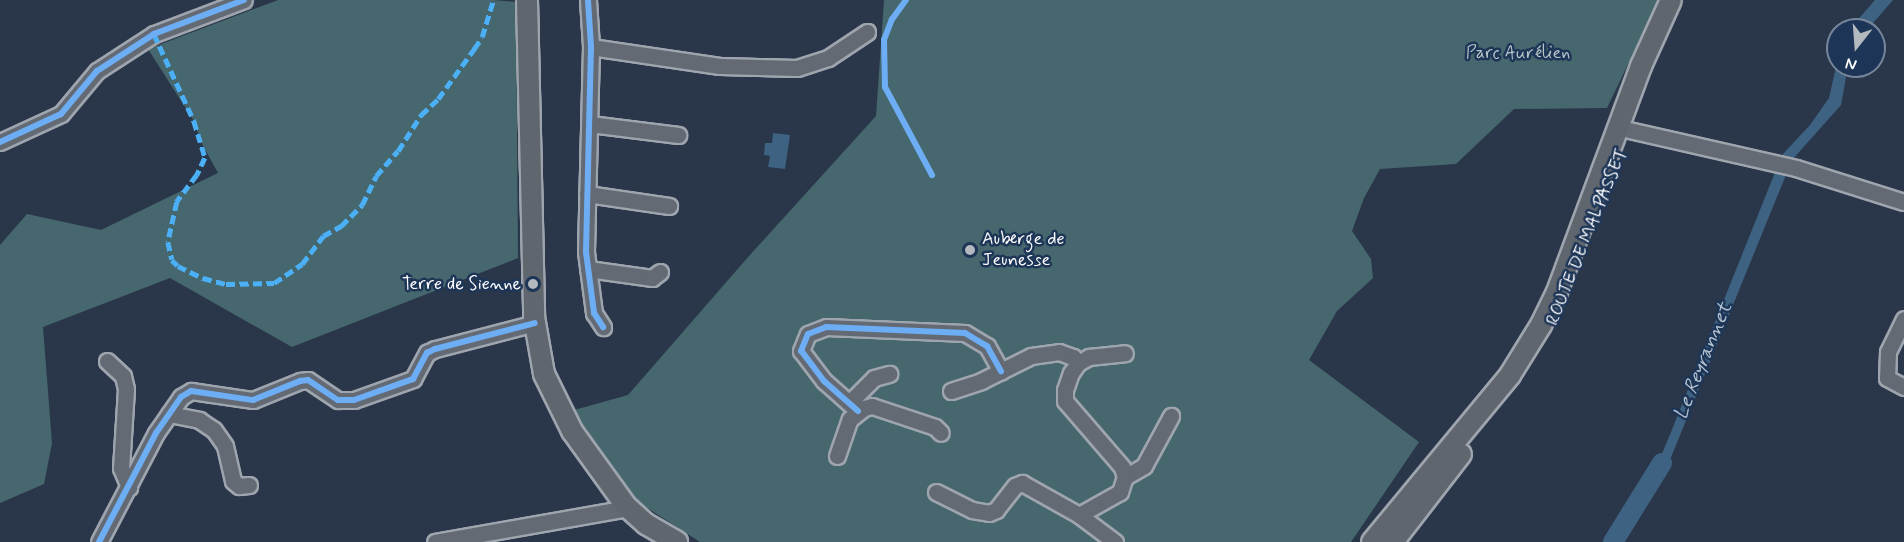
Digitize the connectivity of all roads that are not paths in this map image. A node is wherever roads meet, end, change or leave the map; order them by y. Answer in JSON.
{"nodes":[{"id":1,"x":244,"y":0,"type":"edge"},
{"id":2,"x":527,"y":0,"type":"edge"},
{"id":3,"x":588,"y":0,"type":"edge"},
{"id":4,"x":1671,"y":0,"type":"edge"},
{"id":5,"x":1683,"y":0,"type":"edge"},
{"id":6,"x":867,"y":32,"type":"dead end"},
{"id":7,"x":591,"y":47,"type":"junction"},
{"id":8,"x":590,"y":124,"type":"junction"},
{"id":9,"x":1629,"y":130,"type":"junction"},
{"id":10,"x":678,"y":135,"type":"dead end"},
{"id":11,"x":0,"y":142,"type":"edge"},
{"id":12,"x":587,"y":194,"type":"junction"},
{"id":13,"x":1904,"y":202,"type":"edge"},
{"id":14,"x":669,"y":206,"type":"dead end"},
{"id":15,"x":588,"y":269,"type":"junction"},
{"id":16,"x":660,"y":272,"type":"dead end"},
{"id":17,"x":1904,"y":319,"type":"edge"},
{"id":18,"x":535,"y":323,"type":"junction"},
{"id":19,"x":603,"y":327,"type":"dead end"},
{"id":20,"x":1125,"y":353,"type":"dead end"},
{"id":21,"x":107,"y":361,"type":"dead end"},
{"id":22,"x":1078,"y":363,"type":"junction"},
{"id":23,"x":1001,"y":371,"type":"junction"},
{"id":24,"x":889,"y":374,"type":"dead end"},
{"id":25,"x":1904,"y":387,"type":"edge"},
{"id":26,"x":951,"y":392,"type":"dead end"},
{"id":27,"x":854,"y":407,"type":"junction"},
{"id":28,"x":169,"y":414,"type":"junction"},
{"id":29,"x":1172,"y":416,"type":"dead end"},
{"id":30,"x":941,"y":433,"type":"dead end"},
{"id":31,"x":837,"y":456,"type":"dead end"},
{"id":32,"x":1125,"y":477,"type":"junction"},
{"id":33,"x":249,"y":485,"type":"dead end"},
{"id":34,"x":129,"y":487,"type":"junction"},
{"id":35,"x":936,"y":492,"type":"dead end"},
{"id":36,"x":626,"y":506,"type":"junction"},
{"id":37,"x":1079,"y":515,"type":"junction"},
{"id":38,"x":499,"y":529,"type":"junction"},
{"id":39,"x":99,"y":542,"type":"edge"},
{"id":40,"x":435,"y":542,"type":"edge"},
{"id":41,"x":484,"y":542,"type":"edge"},
{"id":42,"x":677,"y":542,"type":"edge"},
{"id":43,"x":1115,"y":542,"type":"edge"},
{"id":44,"x":1372,"y":542,"type":"edge"},
{"id":45,"x":1393,"y":542,"type":"edge"}],
"edges":[{"from":1,"to":11,"type":"street"},
{"from":2,"to":18,"type":"main road"},
{"from":3,"to":7,"type":"street"},
{"from":4,"to":44,"type":"main road","name":"ROUTE DE MALPASSET"},
{"from":5,"to":9,"type":"main road","name":"ROUTE DE MALPASSET"},
{"from":6,"to":7,"type":"street"},
{"from":7,"to":8,"type":"street"},
{"from":8,"to":10,"type":"street"},
{"from":8,"to":12,"type":"street"},
{"from":9,"to":13,"type":"street"},
{"from":9,"to":45,"type":"main road","name":"ROUTE DE MALPASSET"},
{"from":12,"to":14,"type":"street"},
{"from":12,"to":15,"type":"street"},
{"from":15,"to":16,"type":"street"},
{"from":15,"to":19,"type":"street"},
{"from":17,"to":25,"type":"street"},
{"from":18,"to":28,"type":"street"},
{"from":18,"to":36,"type":"main road"},
{"from":20,"to":22,"type":"street"},
{"from":21,"to":34,"type":"street"},
{"from":22,"to":23,"type":"street"},
{"from":22,"to":32,"type":"street"},
{"from":23,"to":26,"type":"street"},
{"from":23,"to":27,"type":"street"},
{"from":24,"to":27,"type":"street"},
{"from":27,"to":30,"type":"street"},
{"from":27,"to":31,"type":"street"},
{"from":28,"to":33,"type":"street"},
{"from":28,"to":34,"type":"street"},
{"from":29,"to":32,"type":"street"},
{"from":32,"to":37,"type":"street"},
{"from":34,"to":39,"type":"street"},
{"from":35,"to":37,"type":"street"},
{"from":36,"to":38,"type":"street"},
{"from":36,"to":42,"type":"main road"},
{"from":37,"to":43,"type":"street"},
{"from":38,"to":40,"type":"street"},
{"from":38,"to":41,"type":"street"}]}
